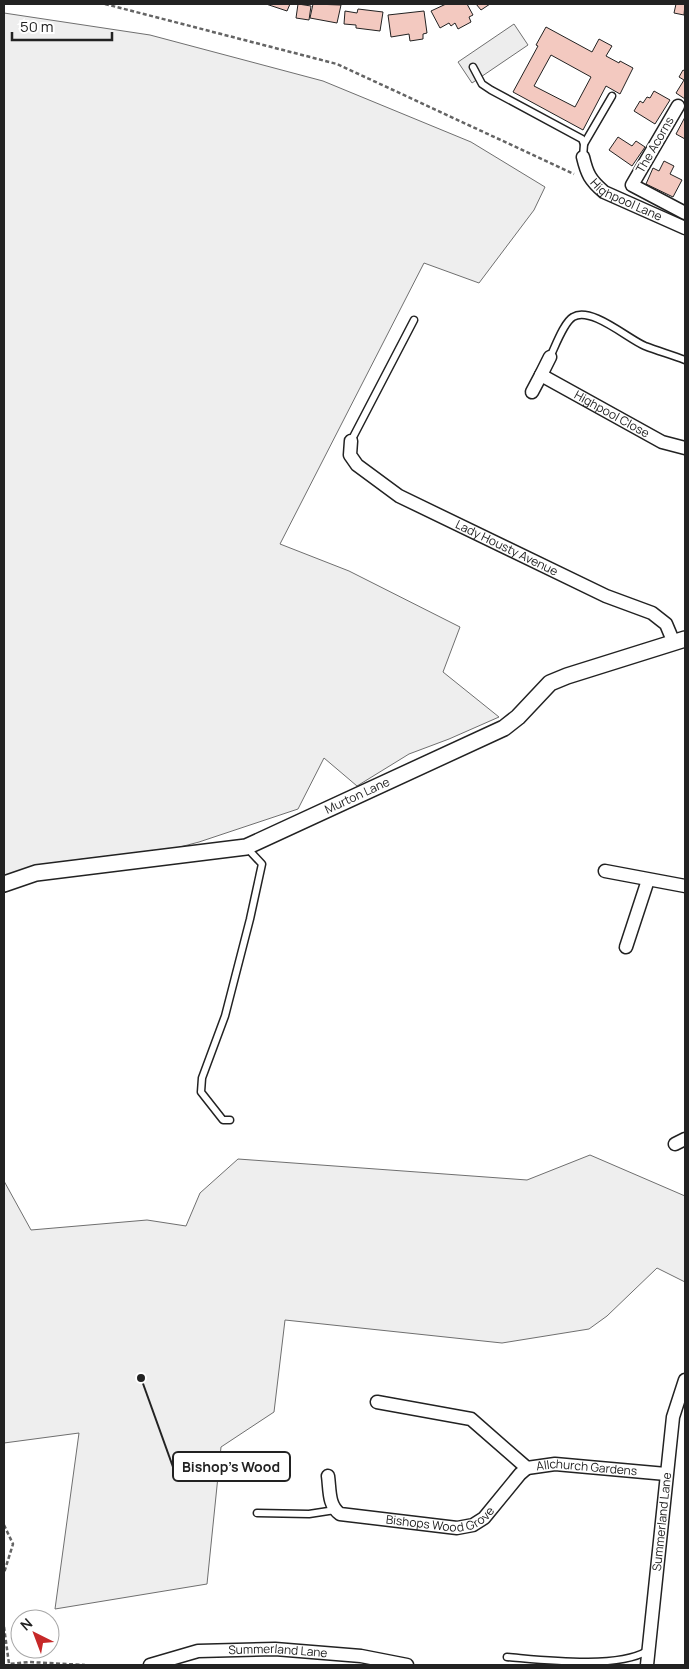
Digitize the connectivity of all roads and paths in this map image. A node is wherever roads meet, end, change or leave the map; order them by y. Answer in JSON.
{"nodes":[{"id":1,"x":105,"y":4,"type":"edge"},
{"id":2,"x":473,"y":67,"type":"dead end"},
{"id":3,"x":612,"y":96,"type":"dead end"},
{"id":4,"x":678,"y":106,"type":"dead end"},
{"id":5,"x":584,"y":150,"type":"junction"},
{"id":6,"x":593,"y":183,"type":"junction"},
{"id":7,"x":632,"y":185,"type":"junction"},
{"id":8,"x":623,"y":200,"type":"junction"},
{"id":9,"x":685,"y":213,"type":"edge"},
{"id":10,"x":685,"y":228,"type":"edge"},
{"id":11,"x":414,"y":320,"type":"dead end"},
{"id":12,"x":550,"y":357,"type":"joint"},
{"id":13,"x":685,"y":360,"type":"edge"},
{"id":14,"x":541,"y":375,"type":"junction"},
{"id":15,"x":532,"y":392,"type":"dead end"},
{"id":16,"x":351,"y":441,"type":"joint"},
{"id":17,"x":685,"y":448,"type":"edge"},
{"id":18,"x":680,"y":641,"type":"edge"},
{"id":19,"x":246,"y":847,"type":"junction"},
{"id":20,"x":605,"y":871,"type":"dead end"},
{"id":21,"x":648,"y":880,"type":"junction"},
{"id":22,"x":4,"y":884,"type":"edge"},
{"id":23,"x":685,"y":886,"type":"edge"},
{"id":24,"x":626,"y":948,"type":"dead end"},
{"id":25,"x":230,"y":1120,"type":"dead end"},
{"id":26,"x":685,"y":1380,"type":"edge"},
{"id":27,"x":377,"y":1402,"type":"dead end"},
{"id":28,"x":527,"y":1468,"type":"junction"},
{"id":29,"x":666,"y":1474,"type":"junction"},
{"id":30,"x":328,"y":1476,"type":"dead end"},
{"id":31,"x":335,"y":1510,"type":"junction"},
{"id":32,"x":257,"y":1513,"type":"dead end"},
{"id":33,"x":4,"y":1525,"type":"edge"},
{"id":34,"x":4,"y":1573,"type":"edge"},
{"id":35,"x":4,"y":1627,"type":"edge"},
{"id":36,"x":650,"y":1648,"type":"junction"},
{"id":37,"x":507,"y":1657,"type":"dead end"},
{"id":38,"x":85,"y":1665,"type":"edge"},
{"id":39,"x":150,"y":1665,"type":"edge"},
{"id":40,"x":407,"y":1665,"type":"edge"},
{"id":41,"x":647,"y":1665,"type":"edge"}],
"edges":[{"from":1,"to":6,"type":"path"},
{"from":2,"to":5,"type":"lane"},
{"from":3,"to":5,"type":"lane"},
{"from":4,"to":7,"type":"street","name":"The Acorns"},
{"from":5,"to":6,"type":"street","name":"Highpool Lane"},
{"from":6,"to":8,"type":"street","name":"Highpool Lane"},
{"from":7,"to":8,"type":"street"},
{"from":7,"to":9,"type":"street","name":"The Acorns"},
{"from":8,"to":10,"type":"street","name":"Highpool Lane"},
{"from":11,"to":16,"type":"lane"},
{"from":12,"to":13,"type":"lane"},
{"from":12,"to":14,"type":"street"},
{"from":14,"to":15,"type":"street"},
{"from":14,"to":17,"type":"street","name":"Highpool Close"},
{"from":16,"to":18,"type":"street","name":"Lady Housty Avenue"},
{"from":18,"to":19,"type":"street","name":"Murton Lane"},
{"from":19,"to":22,"type":"street","name":"Murton Lane"},
{"from":19,"to":25,"type":"lane"},
{"from":20,"to":21,"type":"street"},
{"from":21,"to":23,"type":"street"},
{"from":21,"to":24,"type":"street"},
{"from":26,"to":29,"type":"street","name":"Summerland Lane"},
{"from":27,"to":28,"type":"street","name":"Allchurch Gardens"},
{"from":28,"to":29,"type":"street","name":"Allchurch Gardens"},
{"from":28,"to":31,"type":"street","name":"Bishops Wood Grove"},
{"from":29,"to":36,"type":"street","name":"Summerland Lane"},
{"from":30,"to":31,"type":"street"},
{"from":31,"to":32,"type":"lane","name":"Bishops Wood Grove"},
{"from":33,"to":34,"type":"path"},
{"from":35,"to":38,"type":"path"},
{"from":36,"to":37,"type":"lane"},
{"from":36,"to":41,"type":"street","name":"Summerland Lane"},
{"from":39,"to":40,"type":"street","name":"Summerland Lane"}]}
